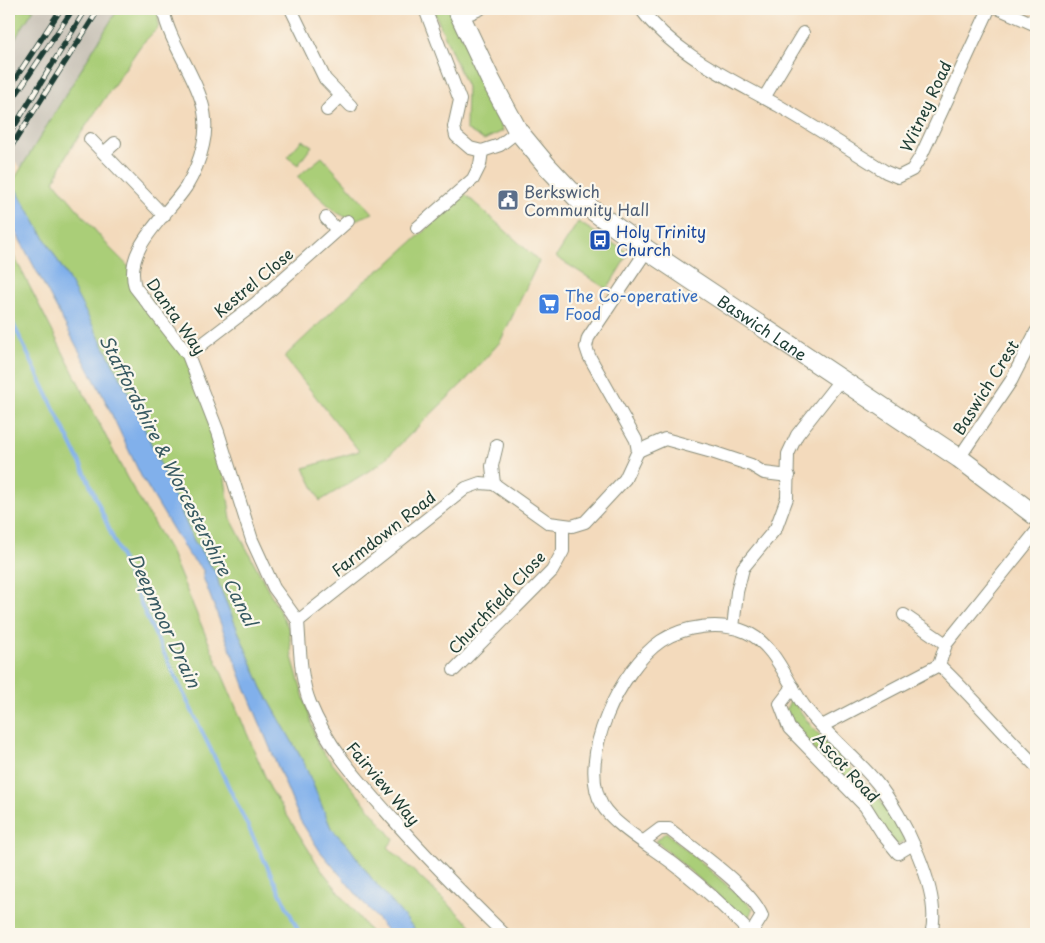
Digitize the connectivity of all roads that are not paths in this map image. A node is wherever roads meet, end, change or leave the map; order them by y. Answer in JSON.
{"nodes":[{"id":1,"x":163,"y":9,"type":"edge"},
{"id":2,"x":291,"y":9,"type":"edge"},
{"id":3,"x":425,"y":9,"type":"edge"},
{"id":4,"x":480,"y":9,"type":"edge"},
{"id":5,"x":641,"y":9,"type":"edge"},
{"id":6,"x":989,"y":9,"type":"edge"},
{"id":7,"x":1000,"y":9,"type":"edge"},
{"id":8,"x":459,"y":13,"type":"edge"},
{"id":9,"x":1036,"y":25,"type":"edge"},
{"id":10,"x":803,"y":34,"type":"dead end"},
{"id":11,"x":341,"y":96,"type":"junction"},
{"id":12,"x":764,"y":98,"type":"junction"},
{"id":13,"x":351,"y":106,"type":"dead end"},
{"id":14,"x":327,"y":110,"type":"dead end"},
{"id":15,"x":518,"y":131,"type":"junction"},
{"id":16,"x":90,"y":139,"type":"dead end"},
{"id":17,"x":115,"y":143,"type":"dead end"},
{"id":18,"x":482,"y":151,"type":"junction"},
{"id":19,"x":104,"y":153,"type":"junction"},
{"id":20,"x":164,"y":216,"type":"junction"},
{"id":21,"x":326,"y":218,"type":"dead end"},
{"id":22,"x":348,"y":221,"type":"dead end"},
{"id":23,"x":417,"y":228,"type":"dead end"},
{"id":24,"x":338,"y":230,"type":"junction"},
{"id":25,"x":646,"y":250,"type":"junction"},
{"id":26,"x":1036,"y":332,"type":"edge"},
{"id":27,"x":188,"y":356,"type":"junction"},
{"id":28,"x":841,"y":379,"type":"junction"},
{"id":29,"x":497,"y":445,"type":"dead end"},
{"id":30,"x":638,"y":451,"type":"junction"},
{"id":31,"x":958,"y":458,"type":"junction"},
{"id":32,"x":788,"y":476,"type":"junction"},
{"id":33,"x":494,"y":484,"type":"junction"},
{"id":34,"x":1036,"y":516,"type":"edge"},
{"id":35,"x":563,"y":526,"type":"junction"},
{"id":36,"x":1036,"y":532,"type":"edge"},
{"id":37,"x":904,"y":615,"type":"dead end"},
{"id":38,"x":298,"y":621,"type":"junction"},
{"id":39,"x":733,"y":628,"type":"junction"},
{"id":40,"x":946,"y":644,"type":"junction"},
{"id":41,"x":939,"y":665,"type":"junction"},
{"id":42,"x":454,"y":670,"type":"dead end"},
{"id":43,"x":793,"y":687,"type":"junction"},
{"id":44,"x":822,"y":726,"type":"junction"},
{"id":45,"x":1036,"y":766,"type":"edge"},
{"id":46,"x":644,"y":841,"type":"junction"},
{"id":47,"x":913,"y":844,"type":"junction"},
{"id":48,"x":504,"y":934,"type":"edge"},
{"id":49,"x":751,"y":934,"type":"edge"},
{"id":50,"x":931,"y":934,"type":"edge"}],
"edges":[{"from":1,"to":20,"type":"street","name":"Danta Way"},
{"from":2,"to":11,"type":"street"},
{"from":3,"to":18,"type":"street"},
{"from":4,"to":8,"type":"street"},
{"from":5,"to":12,"type":"street","name":"Witney Road"},
{"from":6,"to":12,"type":"street","name":"Witney Road"},
{"from":7,"to":9,"type":"street"},
{"from":8,"to":15,"type":"street","name":"Baswich Lane"},
{"from":10,"to":12,"type":"street"},
{"from":11,"to":13,"type":"street"},
{"from":11,"to":14,"type":"street"},
{"from":15,"to":18,"type":"street"},
{"from":15,"to":25,"type":"street","name":"Baswich Lane"},
{"from":16,"to":19,"type":"street"},
{"from":17,"to":19,"type":"street"},
{"from":18,"to":23,"type":"street"},
{"from":19,"to":20,"type":"street"},
{"from":20,"to":27,"type":"street","name":"Danta Way"},
{"from":21,"to":24,"type":"street"},
{"from":22,"to":24,"type":"street","name":"Kestrel Close"},
{"from":24,"to":27,"type":"street","name":"Kestrel Close"},
{"from":25,"to":28,"type":"street","name":"Baswich Lane"},
{"from":25,"to":30,"type":"street"},
{"from":26,"to":31,"type":"street","name":"Baswich Crest"},
{"from":27,"to":38,"type":"street","name":"Danta Way"},
{"from":28,"to":31,"type":"street","name":"Baswich Lane"},
{"from":28,"to":32,"type":"street"},
{"from":29,"to":33,"type":"street"},
{"from":30,"to":32,"type":"street"},
{"from":30,"to":35,"type":"street"},
{"from":31,"to":34,"type":"street","name":"Baswich Lane"},
{"from":32,"to":39,"type":"street"},
{"from":33,"to":35,"type":"street"},
{"from":33,"to":38,"type":"street","name":"Farmdown Road"},
{"from":35,"to":42,"type":"street","name":"Churchfield Close"},
{"from":36,"to":40,"type":"street"},
{"from":37,"to":40,"type":"street"},
{"from":38,"to":48,"type":"street","name":"Fairview Way"},
{"from":39,"to":43,"type":"street","name":"Ascot Road"},
{"from":39,"to":46,"type":"street","name":"Ascot Road"},
{"from":40,"to":41,"type":"street"},
{"from":41,"to":44,"type":"street"},
{"from":41,"to":45,"type":"street"},
{"from":43,"to":44,"type":"street","name":"Ascot Road"},
{"from":43,"to":47,"type":"street","name":"Ascot Road"},
{"from":44,"to":47,"type":"street","name":"Ascot Road"},
{"from":46,"to":49,"type":"street","name":"Ascot Road"},
{"from":46,"to":49,"type":"street","name":"Ascot Road"},
{"from":47,"to":50,"type":"street","name":"Ascot Road"}]}
